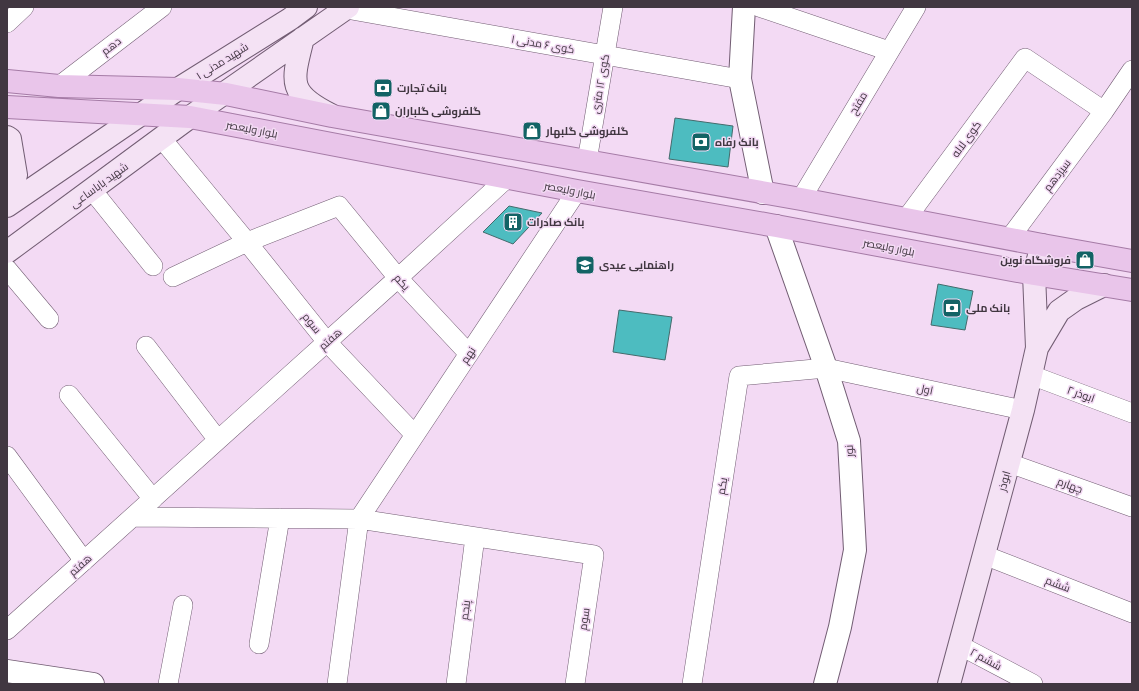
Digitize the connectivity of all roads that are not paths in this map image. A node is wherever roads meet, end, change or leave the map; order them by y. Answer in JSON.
{"nodes":[{"id":1,"x":24,"y":7,"type":"edge"},
{"id":2,"x":162,"y":7,"type":"edge"},
{"id":3,"x":614,"y":7,"type":"edge"},
{"id":4,"x":744,"y":7,"type":"edge"},
{"id":5,"x":759,"y":7,"type":"edge"},
{"id":6,"x":916,"y":7,"type":"edge"},
{"id":7,"x":347,"y":8,"type":"edge"},
{"id":8,"x":293,"y":11,"type":"edge"},
{"id":9,"x":7,"y":23,"type":"edge"},
{"id":10,"x":303,"y":38,"type":"junction"},
{"id":11,"x":889,"y":51,"type":"junction"},
{"id":12,"x":605,"y":55,"type":"junction"},
{"id":13,"x":1132,"y":70,"type":"edge"},
{"id":14,"x":740,"y":78,"type":"junction"},
{"id":15,"x":7,"y":81,"type":"edge"},
{"id":16,"x":60,"y":86,"type":"junction"},
{"id":17,"x":178,"y":89,"type":"junction"},
{"id":18,"x":226,"y":94,"type":"junction"},
{"id":19,"x":7,"y":107,"type":"edge"},
{"id":20,"x":1104,"y":111,"type":"junction"},
{"id":21,"x":139,"y":115,"type":"junction"},
{"id":22,"x":332,"y":116,"type":"junction"},
{"id":23,"x":190,"y":117,"type":"junction"},
{"id":24,"x":7,"y":137,"type":"edge"},
{"id":25,"x":162,"y":139,"type":"junction"},
{"id":26,"x":588,"y":161,"type":"junction"},
{"id":27,"x":507,"y":178,"type":"junction"},
{"id":28,"x":92,"y":190,"type":"junction"},
{"id":29,"x":577,"y":191,"type":"junction"},
{"id":30,"x":764,"y":193,"type":"junction"},
{"id":31,"x":7,"y":199,"type":"edge"},
{"id":32,"x":801,"y":199,"type":"junction"},
{"id":33,"x":7,"y":206,"type":"edge"},
{"id":34,"x":906,"y":219,"type":"junction"},
{"id":35,"x":776,"y":226,"type":"junction"},
{"id":36,"x":1009,"y":239,"type":"junction"},
{"id":37,"x":247,"y":242,"type":"junction"},
{"id":38,"x":1042,"y":245,"type":"junction"},
{"id":39,"x":7,"y":252,"type":"edge"},
{"id":40,"x":1132,"y":261,"type":"edge"},
{"id":41,"x":153,"y":266,"type":"dead end"},
{"id":42,"x":7,"y":269,"type":"edge"},
{"id":43,"x":1034,"y":274,"type":"junction"},
{"id":44,"x":173,"y":277,"type":"dead end"},
{"id":45,"x":398,"y":278,"type":"junction"},
{"id":46,"x":1104,"y":285,"type":"junction"},
{"id":47,"x":1132,"y":290,"type":"edge"},
{"id":48,"x":49,"y":319,"type":"dead end"},
{"id":49,"x":327,"y":342,"type":"junction"},
{"id":50,"x":146,"y":346,"type":"dead end"},
{"id":51,"x":1037,"y":348,"type":"junction"},
{"id":52,"x":469,"y":354,"type":"junction"},
{"id":53,"x":826,"y":368,"type":"junction"},
{"id":54,"x":1031,"y":375,"type":"junction"},
{"id":55,"x":69,"y":395,"type":"dead end"},
{"id":56,"x":1023,"y":410,"type":"junction"},
{"id":57,"x":1132,"y":413,"type":"edge"},
{"id":58,"x":415,"y":435,"type":"junction"},
{"id":59,"x":218,"y":440,"type":"junction"},
{"id":60,"x":7,"y":456,"type":"edge"},
{"id":61,"x":1009,"y":463,"type":"junction"},
{"id":62,"x":152,"y":499,"type":"junction"},
{"id":63,"x":1132,"y":507,"type":"edge"},
{"id":64,"x":133,"y":517,"type":"junction"},
{"id":65,"x":280,"y":518,"type":"junction"},
{"id":66,"x":359,"y":519,"type":"junction"},
{"id":67,"x":475,"y":537,"type":"junction"},
{"id":68,"x":984,"y":555,"type":"junction"},
{"id":69,"x":84,"y":561,"type":"junction"},
{"id":70,"x":183,"y":605,"type":"dead end"},
{"id":71,"x":1132,"y":613,"type":"edge"},
{"id":72,"x":10,"y":621,"type":"edge"},
{"id":73,"x":259,"y":644,"type":"dead end"},
{"id":74,"x":959,"y":645,"type":"junction"},
{"id":75,"x":7,"y":670,"type":"edge"},
{"id":76,"x":93,"y":684,"type":"edge"},
{"id":77,"x":168,"y":684,"type":"edge"},
{"id":78,"x":337,"y":684,"type":"edge"},
{"id":79,"x":456,"y":684,"type":"edge"},
{"id":80,"x":575,"y":684,"type":"edge"},
{"id":81,"x":692,"y":684,"type":"edge"},
{"id":82,"x":825,"y":684,"type":"edge"},
{"id":83,"x":949,"y":684,"type":"edge"},
{"id":84,"x":1033,"y":684,"type":"edge"}],
"edges":[{"from":1,"to":9,"type":"street"},
{"from":2,"to":16,"type":"street","name":"دهم"},
{"from":3,"to":12,"type":"street","name":"کوی ۱۲ متری"},
{"from":4,"to":14,"type":"street"},
{"from":5,"to":11,"type":"street"},
{"from":6,"to":11,"type":"street","name":"مفتح"},
{"from":7,"to":10,"type":"main road"},
{"from":7,"to":12,"type":"street","name":"کوی ۶ مدنی ۱"},
{"from":8,"to":17,"type":"main road","name":"شهید مدنی ۱"},
{"from":10,"to":18,"type":"main road"},
{"from":10,"to":22,"type":"main road"},
{"from":11,"to":32,"type":"street","name":"مفتح"},
{"from":12,"to":14,"type":"street","name":"کوی ۶ مدنی ۱"},
{"from":12,"to":26,"type":"street","name":"کوی ۱۲ متری"},
{"from":13,"to":20,"type":"street","name":"سیزدهم"},
{"from":14,"to":30,"type":"street"},
{"from":15,"to":16,"type":"main road"},
{"from":16,"to":17,"type":"main road"},
{"from":17,"to":18,"type":"main road"},
{"from":17,"to":21,"type":"main road","name":"شهید مدنی ۱"},
{"from":18,"to":22,"type":"main road"},
{"from":18,"to":23,"type":"main road"},
{"from":19,"to":21,"type":"main road","name":"بلوار ولیعصر"},
{"from":20,"to":34,"type":"street","name":"کوی لاله"},
{"from":20,"to":36,"type":"street","name":"سیزدهم"},
{"from":21,"to":23,"type":"main road","name":"بلوار ولیعصر"},
{"from":21,"to":33,"type":"main road"},
{"from":22,"to":26,"type":"main road"},
{"from":23,"to":25,"type":"main road","name":"شهید باباساعی"},
{"from":23,"to":27,"type":"main road","name":"بلوار ولیعصر"},
{"from":24,"to":31,"type":"main road"},
{"from":25,"to":28,"type":"main road","name":"شهید باباساعی"},
{"from":25,"to":37,"type":"street","name":"سوم"},
{"from":26,"to":30,"type":"main road"},
{"from":27,"to":29,"type":"main road","name":"بلوار ولیعصر"},
{"from":27,"to":45,"type":"street","name":"هفتم"},
{"from":28,"to":39,"type":"main road","name":"شهید باباساعی"},
{"from":28,"to":41,"type":"street"},
{"from":29,"to":35,"type":"main road","name":"بلوار ولیعصر"},
{"from":29,"to":52,"type":"street","name":"نهم"},
{"from":30,"to":32,"type":"main road"},
{"from":30,"to":35,"type":"main road"},
{"from":32,"to":34,"type":"main road"},
{"from":34,"to":36,"type":"main road"},
{"from":35,"to":43,"type":"main road","name":"بلوار ولیعصر"},
{"from":35,"to":53,"type":"street","name":"نور"},
{"from":36,"to":38,"type":"main road"},
{"from":37,"to":44,"type":"street"},
{"from":37,"to":45,"type":"street","name":"یکم"},
{"from":37,"to":49,"type":"street","name":"سوم"},
{"from":38,"to":40,"type":"main road"},
{"from":38,"to":43,"type":"main road","name":"ابوذر"},
{"from":42,"to":48,"type":"street"},
{"from":43,"to":46,"type":"main road","name":"بلوار ولیعصر"},
{"from":43,"to":51,"type":"main road","name":"ابوذر"},
{"from":45,"to":49,"type":"street","name":"هفتم"},
{"from":45,"to":52,"type":"street","name":"یکم"},
{"from":46,"to":47,"type":"main road","name":"بلوار ولیعصر"},
{"from":46,"to":51,"type":"main road"},
{"from":49,"to":58,"type":"street","name":"سوم"},
{"from":49,"to":59,"type":"street","name":"هفتم"},
{"from":50,"to":59,"type":"street"},
{"from":51,"to":54,"type":"main road","name":"ابوذر"},
{"from":52,"to":58,"type":"street","name":"نهم"},
{"from":53,"to":56,"type":"street","name":"اول"},
{"from":53,"to":81,"type":"street","name":"یکم"},
{"from":53,"to":82,"type":"street","name":"نور"},
{"from":54,"to":56,"type":"main road","name":"ابوذر"},
{"from":54,"to":57,"type":"street","name":"۲ ابوذر"},
{"from":55,"to":62,"type":"street"},
{"from":56,"to":61,"type":"main road","name":"ابوذر"},
{"from":58,"to":66,"type":"street","name":"نهم"},
{"from":59,"to":62,"type":"street","name":"هفتم"},
{"from":60,"to":69,"type":"street"},
{"from":61,"to":63,"type":"street","name":"چهارم"},
{"from":61,"to":68,"type":"main road","name":"ابوذر"},
{"from":62,"to":64,"type":"street","name":"هفتم"},
{"from":64,"to":65,"type":"street"},
{"from":64,"to":69,"type":"street","name":"هفتم"},
{"from":65,"to":66,"type":"street"},
{"from":65,"to":73,"type":"street"},
{"from":66,"to":67,"type":"street"},
{"from":66,"to":78,"type":"street"},
{"from":67,"to":79,"type":"street","name":"پنجم"},
{"from":67,"to":80,"type":"street","name":"سوم"},
{"from":68,"to":71,"type":"street","name":"ششم"},
{"from":68,"to":74,"type":"main road","name":"ابوذر"},
{"from":69,"to":72,"type":"street","name":"هفتم"},
{"from":70,"to":77,"type":"street"},
{"from":74,"to":83,"type":"main road","name":"ابوذر"},
{"from":74,"to":84,"type":"street","name":"ششم ۲"},
{"from":75,"to":76,"type":"street"}]}
